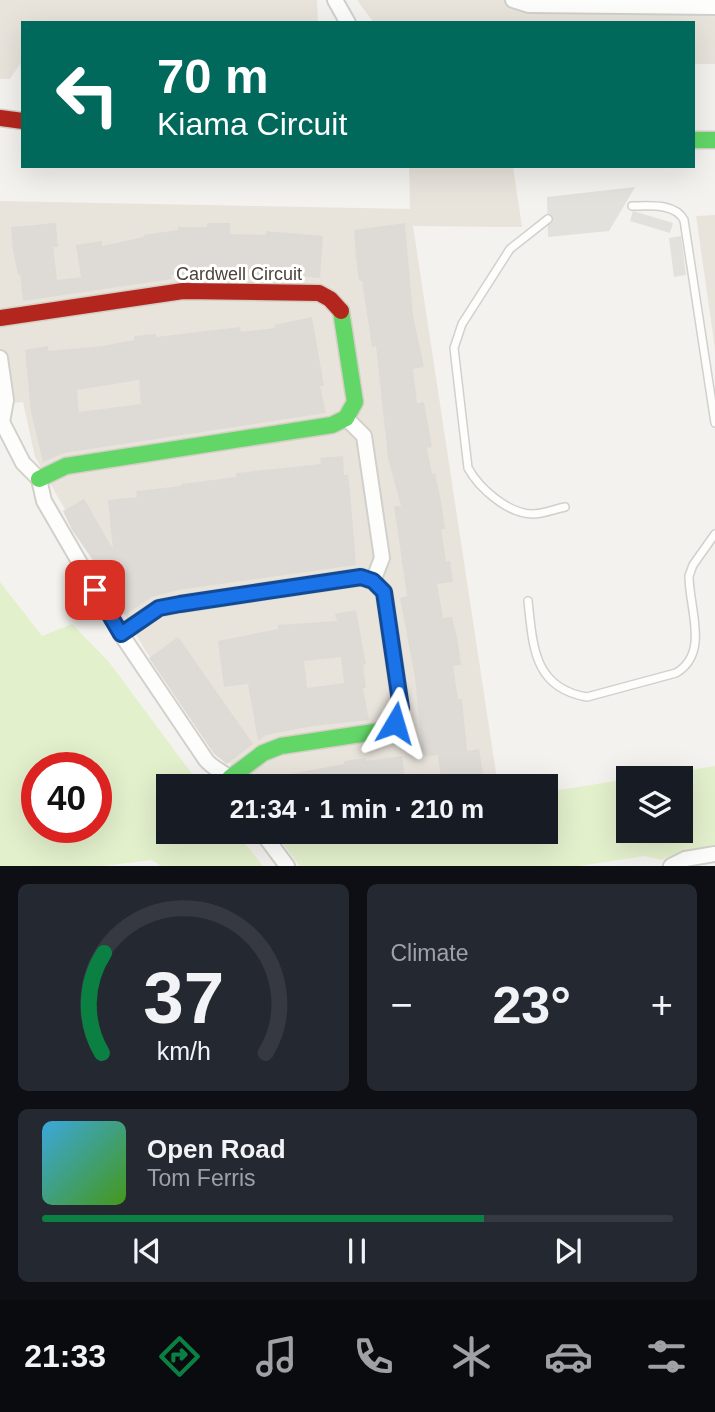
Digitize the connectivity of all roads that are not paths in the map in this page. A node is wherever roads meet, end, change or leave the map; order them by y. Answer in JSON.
{"nodes":[{"id":1,"x":335,"y":0,"type":"edge"},
{"id":2,"x":513,"y":0,"type":"edge"},
{"id":3,"x":715,"y":7,"type":"edge"},
{"id":4,"x":347,"y":21,"type":"edge"},
{"id":5,"x":21,"y":122,"type":"edge"},
{"id":6,"x":1,"y":129,"type":"edge"},
{"id":7,"x":21,"y":131,"type":"edge"},
{"id":8,"x":632,"y":206,"type":"dead end"},
{"id":9,"x":548,"y":219,"type":"dead end"},
{"id":10,"x":0,"y":318,"type":"edge"},
{"id":11,"x":0,"y":358,"type":"edge"},
{"id":12,"x":346,"y":418,"type":"junction"},
{"id":13,"x":1,"y":421,"type":"edge"},
{"id":14,"x":715,"y":422,"type":"edge"},
{"id":15,"x":39,"y":479,"type":"junction"},
{"id":16,"x":565,"y":507,"type":"dead end"},
{"id":17,"x":715,"y":534,"type":"edge"},
{"id":18,"x":373,"y":581,"type":"junction"},
{"id":19,"x":527,"y":601,"type":"dead end"},
{"id":20,"x":121,"y":634,"type":"junction"},
{"id":21,"x":221,"y":774,"type":"edge"},
{"id":22,"x":241,"y":774,"type":"edge"},
{"id":23,"x":271,"y":844,"type":"edge"},
{"id":24,"x":715,"y":854,"type":"edge"},
{"id":25,"x":288,"y":866,"type":"edge"},
{"id":26,"x":671,"y":866,"type":"edge"}],
"edges":[{"from":1,"to":4,"type":"street"},
{"from":2,"to":3,"type":"street"},
{"from":5,"to":6,"type":"main road"},
{"from":6,"to":7,"type":"main road"},
{"from":8,"to":14,"type":"lane"},
{"from":9,"to":16,"type":"lane"},
{"from":10,"to":12,"type":"main road","name":"Cardwell Circuit"},
{"from":11,"to":13,"type":"street"},
{"from":12,"to":15,"type":"main road"},
{"from":12,"to":18,"type":"street"},
{"from":13,"to":15,"type":"street"},
{"from":15,"to":20,"type":"street"},
{"from":17,"to":19,"type":"lane"},
{"from":18,"to":20,"type":"main road"},
{"from":18,"to":22,"type":"main road"},
{"from":20,"to":21,"type":"street"},
{"from":23,"to":25,"type":"street"},
{"from":24,"to":26,"type":"street"}]}
